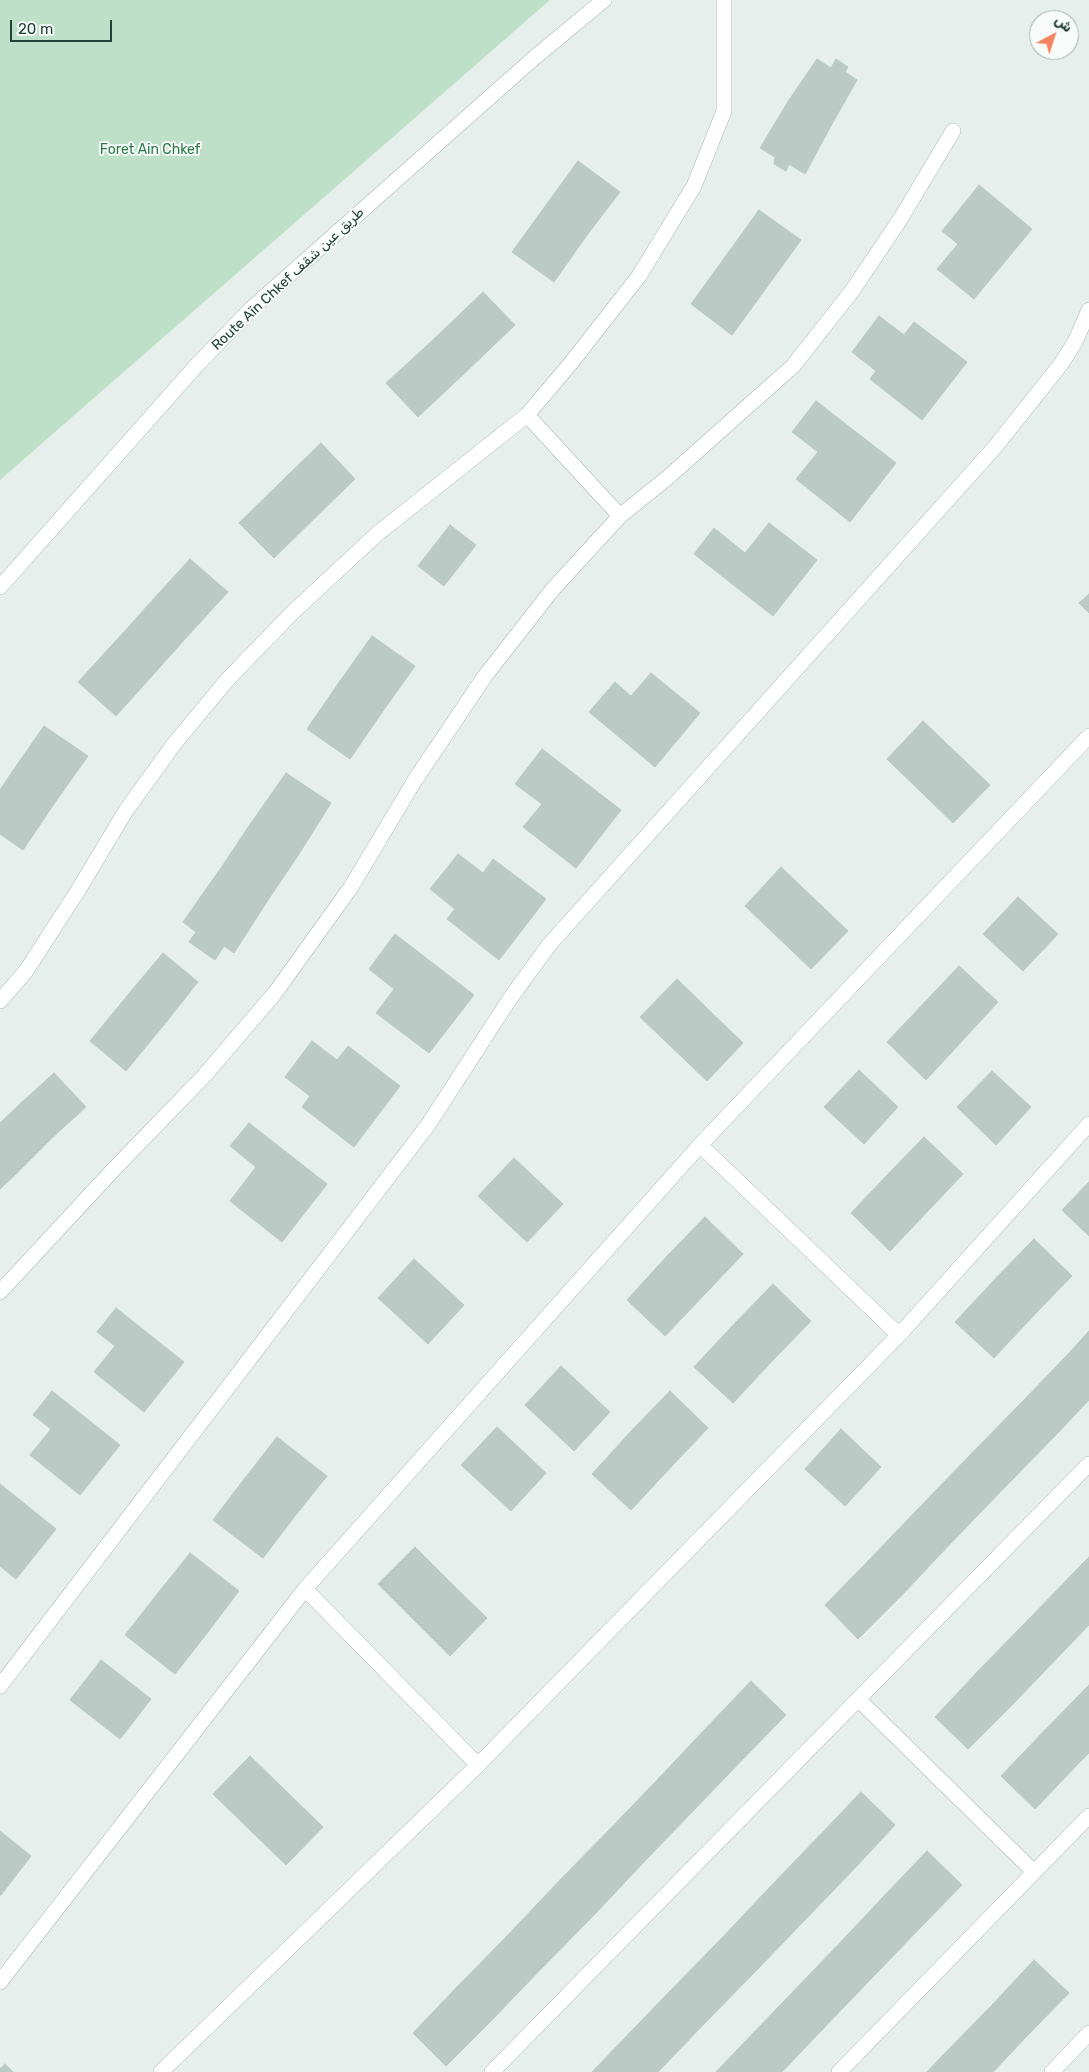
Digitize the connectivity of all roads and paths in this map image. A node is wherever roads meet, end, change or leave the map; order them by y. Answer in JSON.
{"nodes":[{"id":1,"x":604,"y":0,"type":"edge"},
{"id":2,"x":724,"y":0,"type":"edge"},
{"id":3,"x":953,"y":131,"type":"dead end"},
{"id":4,"x":1089,"y":310,"type":"edge"},
{"id":5,"x":527,"y":415,"type":"junction"},
{"id":6,"x":620,"y":516,"type":"junction"},
{"id":7,"x":0,"y":586,"type":"edge"},
{"id":8,"x":1089,"y":736,"type":"edge"},
{"id":9,"x":0,"y":1001,"type":"edge"},
{"id":10,"x":1089,"y":1124,"type":"edge"},
{"id":11,"x":700,"y":1145,"type":"junction"},
{"id":12,"x":0,"y":1292,"type":"edge"},
{"id":13,"x":898,"y":1335,"type":"junction"},
{"id":14,"x":1089,"y":1464,"type":"edge"},
{"id":15,"x":305,"y":1588,"type":"junction"},
{"id":16,"x":0,"y":1686,"type":"edge"},
{"id":17,"x":858,"y":1699,"type":"junction"},
{"id":18,"x":478,"y":1765,"type":"junction"},
{"id":19,"x":1089,"y":1816,"type":"edge"},
{"id":20,"x":1034,"y":1872,"type":"junction"},
{"id":21,"x":0,"y":1982,"type":"edge"},
{"id":22,"x":1089,"y":2033,"type":"edge"},
{"id":23,"x":161,"y":2072,"type":"edge"},
{"id":24,"x":492,"y":2072,"type":"edge"},
{"id":25,"x":839,"y":2072,"type":"edge"},
{"id":26,"x":1052,"y":2072,"type":"edge"}],
"edges":[{"from":1,"to":7,"type":"street","name":"Route Aïn Chkef طريق عين شقف"},
{"from":2,"to":5,"type":"street"},
{"from":3,"to":6,"type":"street"},
{"from":4,"to":16,"type":"street"},
{"from":5,"to":6,"type":"street"},
{"from":5,"to":9,"type":"street"},
{"from":6,"to":12,"type":"street"},
{"from":8,"to":11,"type":"street"},
{"from":10,"to":13,"type":"street"},
{"from":11,"to":13,"type":"street"},
{"from":11,"to":15,"type":"street"},
{"from":13,"to":18,"type":"street"},
{"from":14,"to":17,"type":"street"},
{"from":15,"to":18,"type":"street"},
{"from":15,"to":21,"type":"street"},
{"from":17,"to":20,"type":"street"},
{"from":17,"to":24,"type":"street"},
{"from":18,"to":23,"type":"street"},
{"from":19,"to":20,"type":"street"},
{"from":20,"to":25,"type":"street"},
{"from":22,"to":26,"type":"street"}]}
